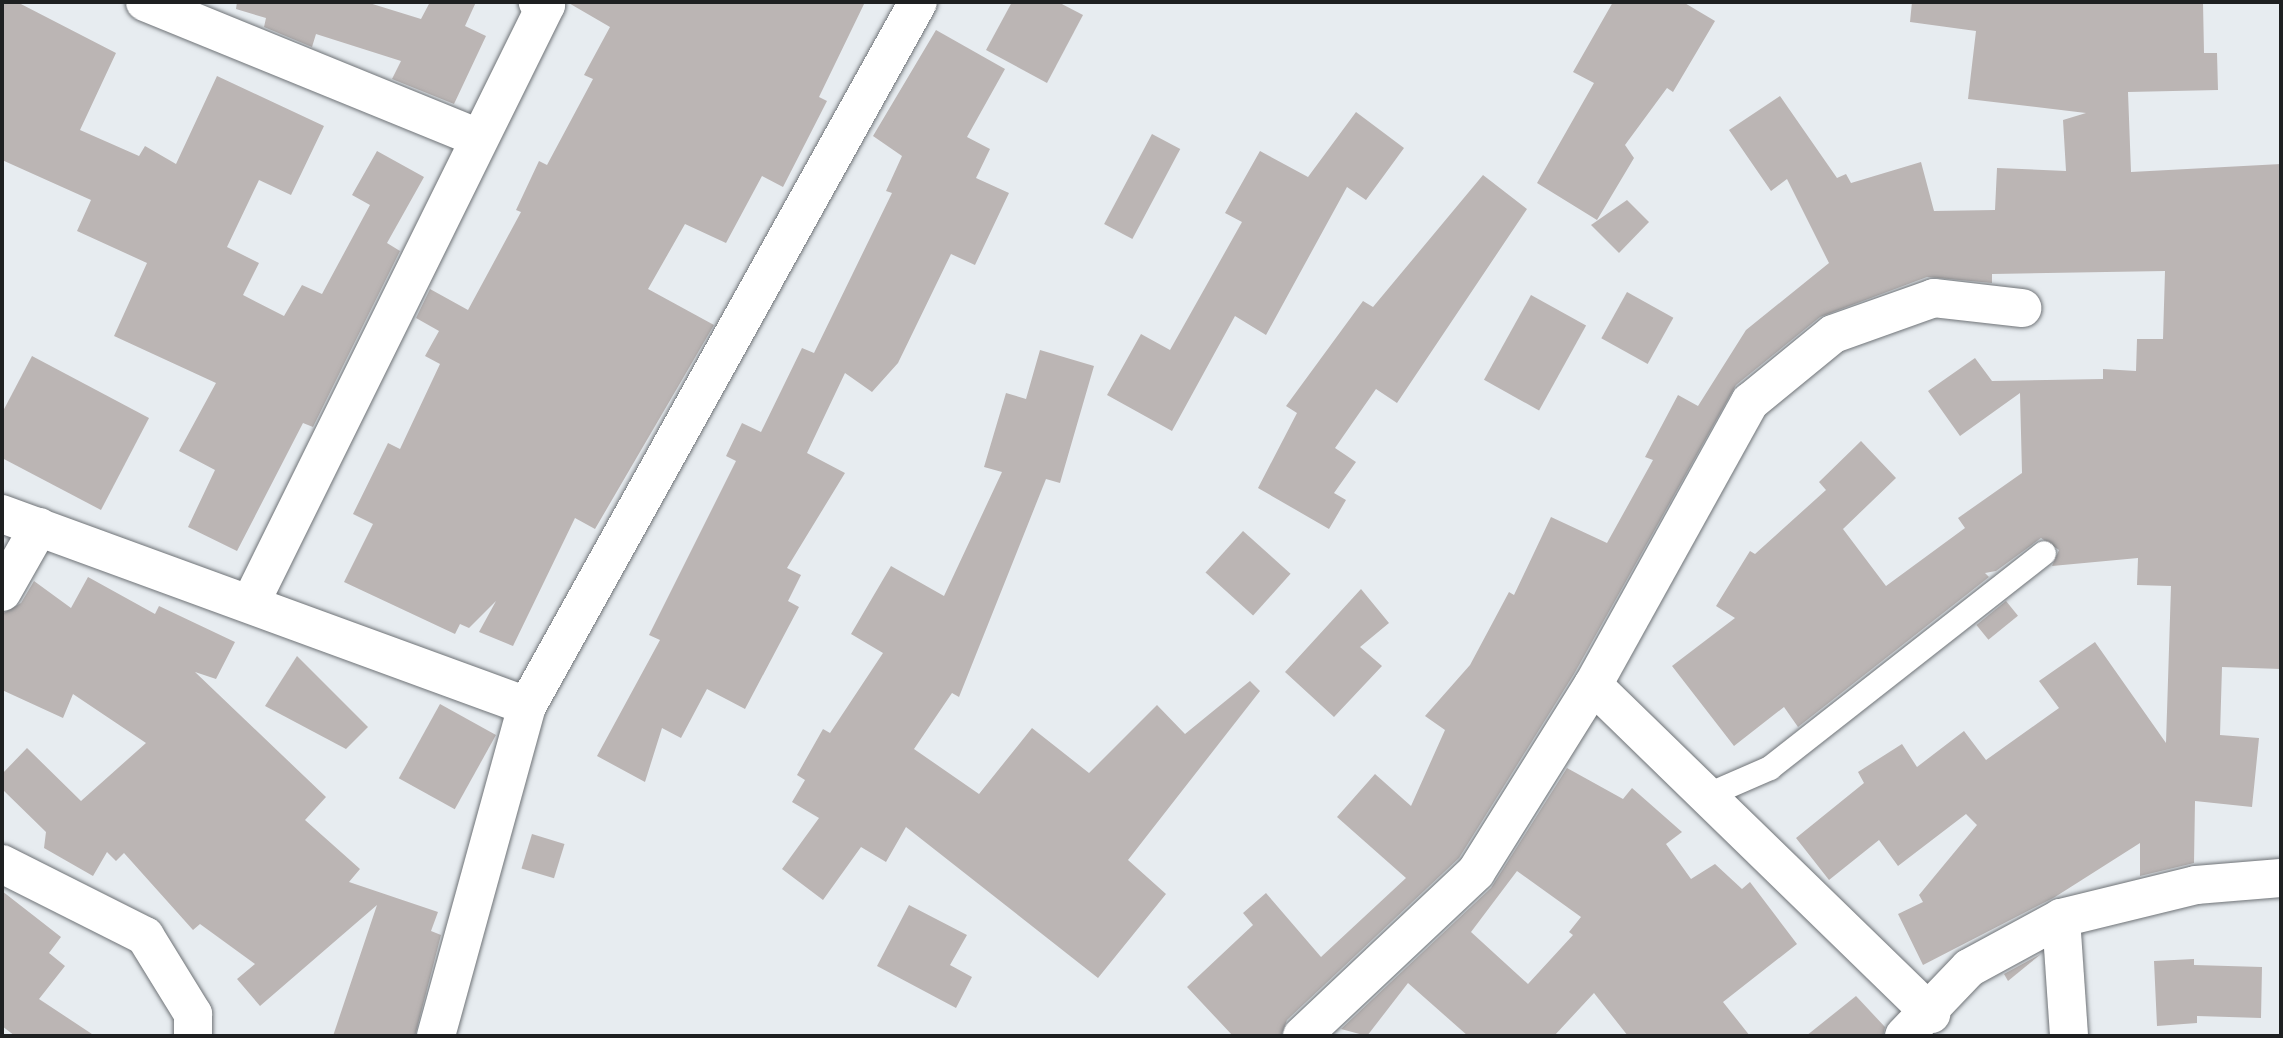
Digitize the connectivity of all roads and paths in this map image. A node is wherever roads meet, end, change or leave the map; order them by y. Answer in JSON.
{"nodes":[{"id":1,"x":145,"y":2,"type":"edge"},
{"id":2,"x":538,"y":2,"type":"edge"},
{"id":3,"x":918,"y":2,"type":"edge"},
{"id":4,"x":478,"y":138,"type":"junction"},
{"id":5,"x":2022,"y":308,"type":"dead end"},
{"id":6,"x":2,"y":514,"type":"edge"},
{"id":7,"x":39,"y":527,"type":"junction"},
{"id":8,"x":2044,"y":553,"type":"dead end"},
{"id":9,"x":2,"y":592,"type":"edge"},
{"id":10,"x":252,"y":600,"type":"junction"},
{"id":11,"x":1592,"y":685,"type":"junction"},
{"id":12,"x":527,"y":706,"type":"junction"},
{"id":13,"x":1706,"y":796,"type":"junction"},
{"id":14,"x":2,"y":863,"type":"edge"},
{"id":15,"x":2281,"y":878,"type":"edge"},
{"id":16,"x":2061,"y":918,"type":"junction"},
{"id":17,"x":1917,"y":1025,"type":"edge"},
{"id":18,"x":193,"y":1036,"type":"edge"},
{"id":19,"x":436,"y":1036,"type":"edge"},
{"id":20,"x":1302,"y":1036,"type":"edge"},
{"id":21,"x":2068,"y":1036,"type":"edge"}],
"edges":[{"from":1,"to":4,"type":"street"},
{"from":2,"to":4,"type":"street"},
{"from":3,"to":12,"type":"street"},
{"from":4,"to":10,"type":"street"},
{"from":5,"to":11,"type":"street"},
{"from":6,"to":7,"type":"street"},
{"from":7,"to":9,"type":"street"},
{"from":7,"to":10,"type":"street"},
{"from":8,"to":13,"type":"lane"},
{"from":10,"to":12,"type":"street"},
{"from":11,"to":13,"type":"street"},
{"from":11,"to":20,"type":"street"},
{"from":12,"to":19,"type":"street"},
{"from":13,"to":17,"type":"street"},
{"from":14,"to":18,"type":"street"},
{"from":15,"to":16,"type":"street"},
{"from":16,"to":17,"type":"street"},
{"from":16,"to":21,"type":"street"}]}
